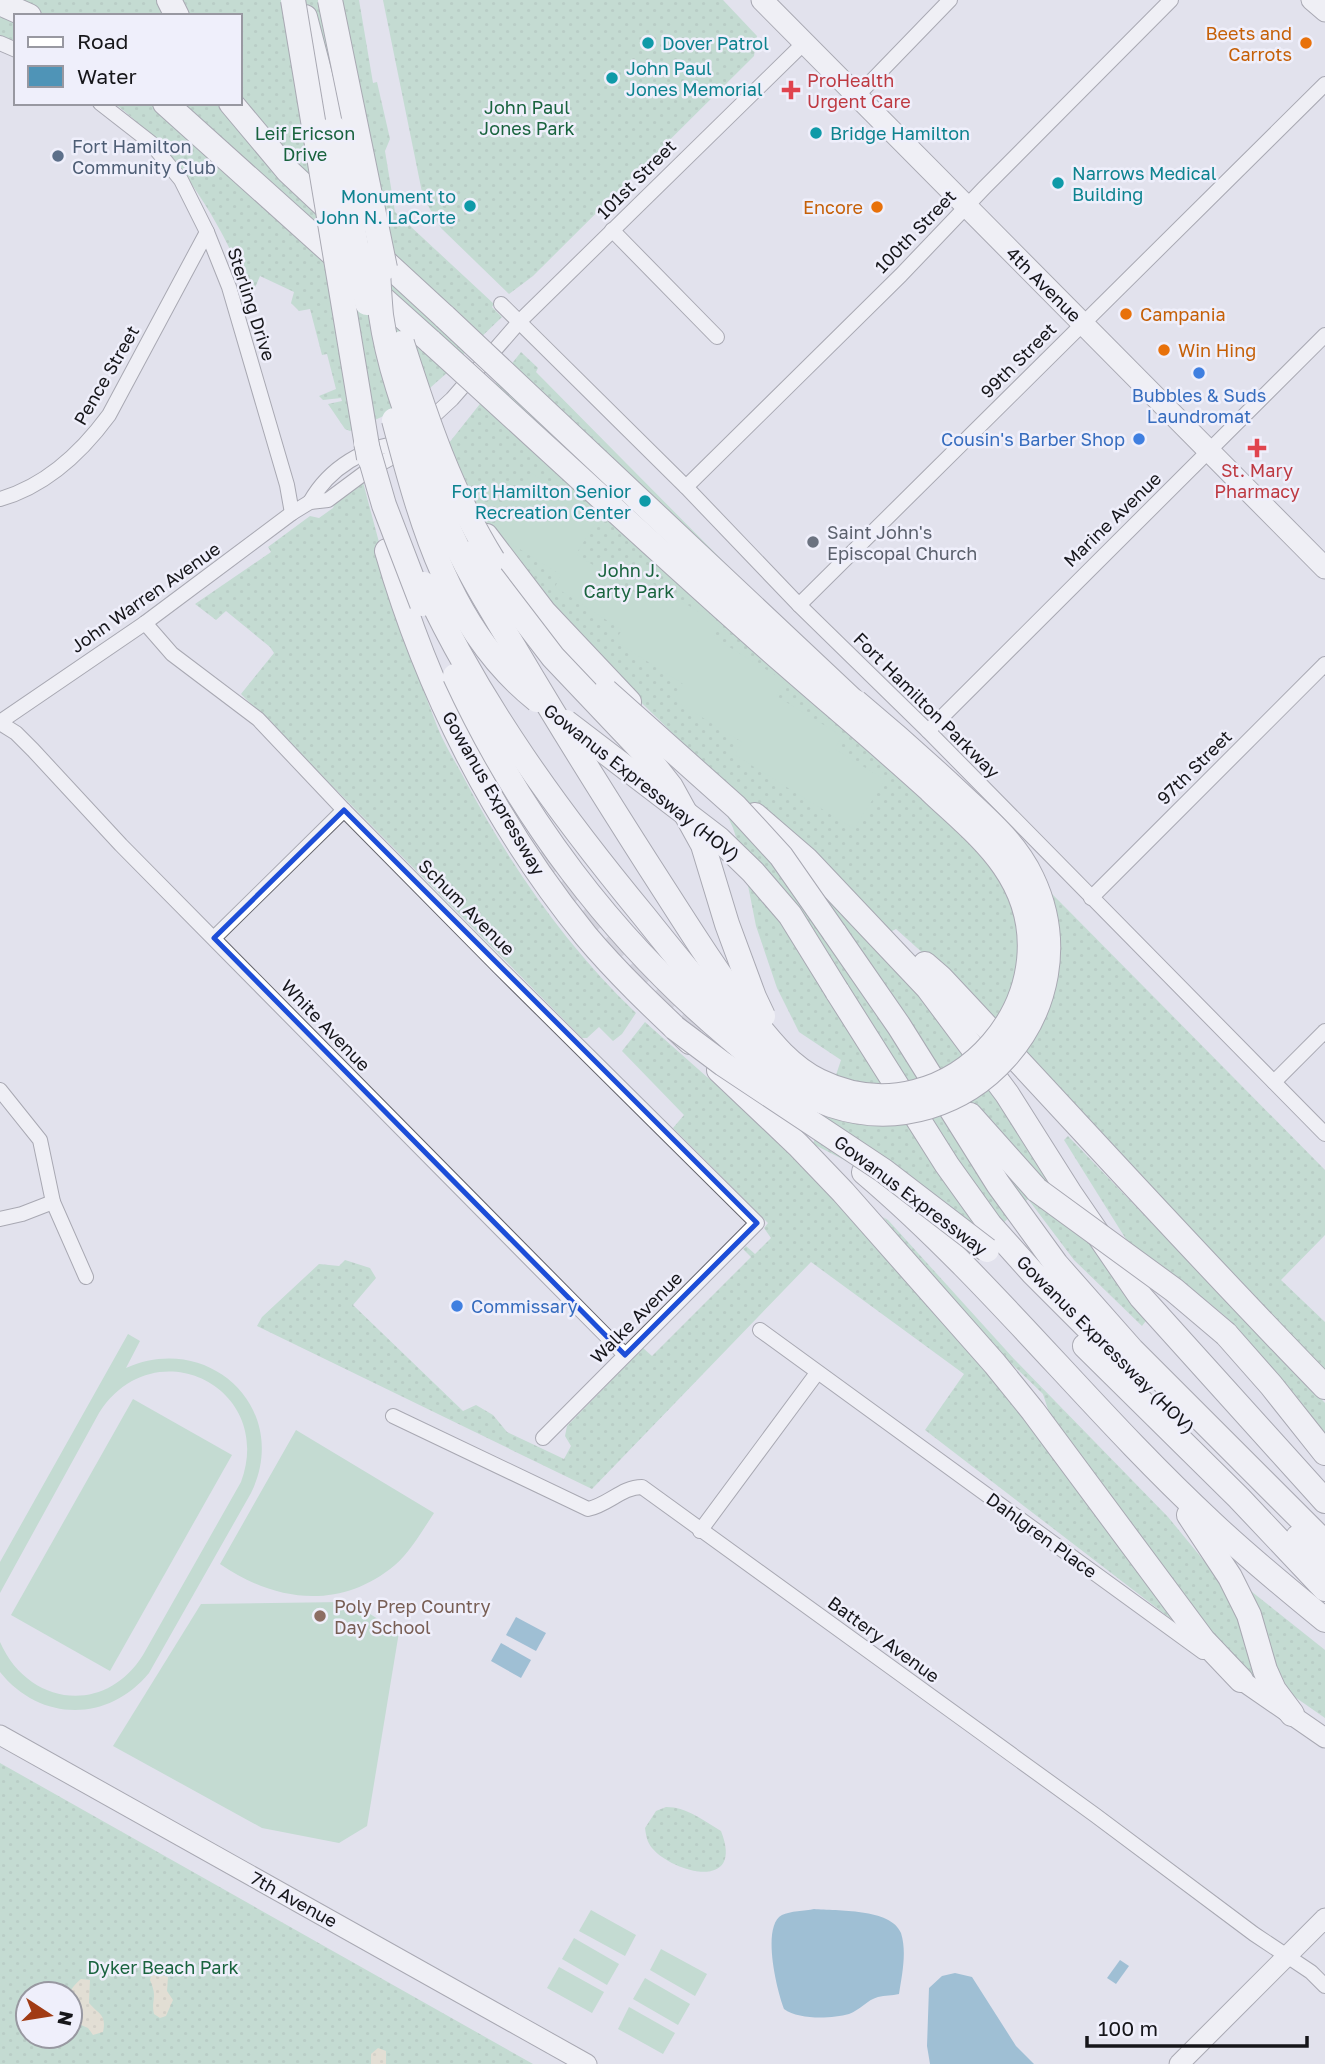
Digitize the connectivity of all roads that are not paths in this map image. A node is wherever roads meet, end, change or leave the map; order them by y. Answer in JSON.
{"nodes":[{"id":1,"x":293,"y":0,"type":"edge"},
{"id":2,"x":300,"y":0,"type":"edge"},
{"id":3,"x":311,"y":0,"type":"edge"},
{"id":4,"x":320,"y":0,"type":"edge"},
{"id":5,"x":330,"y":0,"type":"edge"},
{"id":6,"x":762,"y":0,"type":"edge"},
{"id":7,"x":950,"y":0,"type":"edge"},
{"id":8,"x":1171,"y":0,"type":"edge"},
{"id":9,"x":1311,"y":0,"type":"edge"},
{"id":10,"x":0,"y":3,"type":"edge"},
{"id":11,"x":1325,"y":12,"type":"edge"},
{"id":12,"x":25,"y":14,"type":"edge"},
{"id":13,"x":805,"y":41,"type":"junction"},
{"id":14,"x":1325,"y":84,"type":"edge"},
{"id":15,"x":857,"y":96,"type":"junction"},
{"id":16,"x":103,"y":105,"type":"edge"},
{"id":17,"x":167,"y":105,"type":"edge"},
{"id":18,"x":232,"y":105,"type":"edge"},
{"id":19,"x":334,"y":128,"type":"junction"},
{"id":20,"x":967,"y":206,"type":"junction"},
{"id":21,"x":612,"y":230,"type":"junction"},
{"id":22,"x":207,"y":232,"type":"junction"},
{"id":23,"x":377,"y":251,"type":"junction"},
{"id":24,"x":501,"y":304,"type":"dead end"},
{"id":25,"x":520,"y":321,"type":"junction"},
{"id":26,"x":1083,"y":323,"type":"junction"},
{"id":27,"x":1325,"y":335,"type":"edge"},
{"id":28,"x":717,"y":337,"type":"dead end"},
{"id":29,"x":497,"y":346,"type":"joint"},
{"id":30,"x":415,"y":441,"type":"junction"},
{"id":31,"x":366,"y":443,"type":"junction"},
{"id":32,"x":1210,"y":451,"type":"junction"},
{"id":33,"x":686,"y":488,"type":"junction"},
{"id":34,"x":0,"y":499,"type":"edge"},
{"id":35,"x":292,"y":513,"type":"junction"},
{"id":36,"x":1325,"y":568,"type":"edge"},
{"id":37,"x":424,"y":584,"type":"dead end"},
{"id":38,"x":799,"y":605,"type":"junction"},
{"id":39,"x":145,"y":623,"type":"junction"},
{"id":40,"x":1325,"y":664,"type":"edge"},
{"id":41,"x":842,"y":690,"type":"junction"},
{"id":42,"x":0,"y":722,"type":"edge"},
{"id":43,"x":928,"y":731,"type":"junction"},
{"id":44,"x":863,"y":732,"type":"junction"},
{"id":45,"x":344,"y":810,"type":"junction"},
{"id":46,"x":1091,"y":898,"type":"junction"},
{"id":47,"x":846,"y":899,"type":"junction"},
{"id":48,"x":214,"y":938,"type":"junction"},
{"id":49,"x":899,"y":1026,"type":"junction"},
{"id":50,"x":676,"y":1028,"type":"junction"},
{"id":51,"x":1325,"y":1031,"type":"edge"},
{"id":52,"x":1273,"y":1082,"type":"junction"},
{"id":53,"x":0,"y":1090,"type":"edge"},
{"id":54,"x":1325,"y":1134,"type":"edge"},
{"id":55,"x":864,"y":1172,"type":"dead end"},
{"id":56,"x":53,"y":1202,"type":"junction"},
{"id":57,"x":0,"y":1219,"type":"edge"},
{"id":58,"x":757,"y":1223,"type":"joint"},
{"id":59,"x":86,"y":1277,"type":"dead end"},
{"id":60,"x":760,"y":1330,"type":"dead end"},
{"id":61,"x":625,"y":1355,"type":"junction"},
{"id":62,"x":817,"y":1373,"type":"junction"},
{"id":63,"x":1325,"y":1387,"type":"edge"},
{"id":64,"x":393,"y":1416,"type":"dead end"},
{"id":65,"x":543,"y":1438,"type":"dead end"},
{"id":66,"x":1138,"y":1448,"type":"junction"},
{"id":67,"x":1325,"y":1453,"type":"edge"},
{"id":68,"x":1325,"y":1501,"type":"edge"},
{"id":69,"x":701,"y":1531,"type":"junction"},
{"id":70,"x":1325,"y":1543,"type":"edge"},
{"id":71,"x":1325,"y":1565,"type":"edge"},
{"id":72,"x":1325,"y":1589,"type":"edge"},
{"id":73,"x":1325,"y":1620,"type":"edge"},
{"id":74,"x":1241,"y":1680,"type":"junction"},
{"id":75,"x":1292,"y":1714,"type":"junction"},
{"id":76,"x":0,"y":1735,"type":"edge"},
{"id":77,"x":1325,"y":1738,"type":"edge"},
{"id":78,"x":1325,"y":1918,"type":"edge"},
{"id":79,"x":1287,"y":1956,"type":"junction"},
{"id":80,"x":1325,"y":1986,"type":"edge"},
{"id":81,"x":587,"y":2064,"type":"edge"},
{"id":82,"x":1179,"y":2064,"type":"edge"}],
"edges":[{"from":1,"to":31,"type":"highway","name":"Gowanus Expressway","bridge":true},
{"from":2,"to":19,"type":"highway"},
{"from":3,"to":19,"type":"highway"},
{"from":4,"to":19,"type":"highway"},
{"from":4,"to":23,"type":"highway","bridge":true},
{"from":5,"to":30,"type":"highway","bridge":true},
{"from":6,"to":13,"type":"main road","name":"4th Avenue"},
{"from":7,"to":15,"type":"street"},
{"from":8,"to":20,"type":"street","name":"100th Street"},
{"from":9,"to":11,"type":"main road"},
{"from":10,"to":12,"type":"highway"},
{"from":13,"to":15,"type":"main road","name":"4th Avenue"},
{"from":13,"to":21,"type":"street","name":"101st Street"},
{"from":14,"to":26,"type":"street","name":"99th Street"},
{"from":15,"to":20,"type":"main road","name":"4th Avenue"},
{"from":16,"to":22,"type":"street","name":"Sterling Drive"},
{"from":17,"to":44,"type":"highway","bridge":true},
{"from":18,"to":41,"type":"highway","bridge":true},
{"from":19,"to":71,"type":"highway","name":"Gowanus Expressway (HOV)","bridge":true},
{"from":20,"to":26,"type":"main road","name":"4th Avenue"},
{"from":20,"to":33,"type":"street","name":"100th Street"},
{"from":21,"to":25,"type":"street","name":"101st Street"},
{"from":21,"to":28,"type":"street"},
{"from":22,"to":34,"type":"street","name":"Pence Street"},
{"from":22,"to":35,"type":"street","name":"Sterling Drive"},
{"from":23,"to":44,"type":"highway","bridge":true},
{"from":23,"to":49,"type":"highway","bridge":true},
{"from":24,"to":25,"type":"street","name":"Fort Hamilton Parkway"},
{"from":25,"to":29,"type":"street","name":"101st Street"},
{"from":25,"to":33,"type":"street","name":"Fort Hamilton Parkway"},
{"from":26,"to":32,"type":"main road","name":"4th Avenue"},
{"from":26,"to":38,"type":"street","name":"99th Street"},
{"from":27,"to":32,"type":"street","name":"Marine Avenue"},
{"from":29,"to":30,"type":"street","name":"John Warren Avenue"},
{"from":30,"to":35,"type":"street","name":"John Warren Avenue"},
{"from":30,"to":44,"type":"highway","bridge":true},
{"from":30,"to":47,"type":"highway","bridge":true},
{"from":31,"to":41,"type":"highway","bridge":true},
{"from":31,"to":50,"type":"highway","name":"Gowanus Expressway","bridge":true},
{"from":32,"to":36,"type":"main road","name":"4th Avenue"},
{"from":32,"to":43,"type":"street","name":"Marine Avenue"},
{"from":33,"to":38,"type":"street","name":"Fort Hamilton Parkway"},
{"from":35,"to":39,"type":"street","name":"John Warren Avenue"},
{"from":37,"to":41,"type":"highway","bridge":true},
{"from":38,"to":43,"type":"street","name":"Fort Hamilton Parkway"},
{"from":39,"to":42,"type":"street","name":"John Warren Avenue"},
{"from":39,"to":45,"type":"street","name":"Schum Avenue"},
{"from":40,"to":46,"type":"street","name":"97th Street"},
{"from":42,"to":48,"type":"street","name":"White Avenue"},
{"from":43,"to":46,"type":"street","name":"Fort Hamilton Parkway"},
{"from":45,"to":48,"type":"street"},
{"from":45,"to":58,"type":"street","name":"Schum Avenue"},
{"from":46,"to":52,"type":"street","name":"Fort Hamilton Parkway"},
{"from":47,"to":63,"type":"highway"},
{"from":47,"to":68,"type":"highway"},
{"from":48,"to":61,"type":"street","name":"White Avenue"},
{"from":49,"to":67,"type":"highway","bridge":true},
{"from":49,"to":70,"type":"highway"},
{"from":50,"to":72,"type":"highway","name":"Gowanus Expressway","bridge":true},
{"from":50,"to":74,"type":"highway","bridge":true},
{"from":51,"to":52,"type":"street"},
{"from":52,"to":54,"type":"street","name":"Fort Hamilton Parkway"},
{"from":53,"to":56,"type":"street"},
{"from":55,"to":66,"type":"highway","name":"Gowanus Expressway"},
{"from":56,"to":57,"type":"street"},
{"from":56,"to":59,"type":"street"},
{"from":58,"to":61,"type":"street","name":"Walke Avenue"},
{"from":60,"to":62,"type":"street","name":"Dahlgren Place"},
{"from":61,"to":65,"type":"street","name":"Walke Avenue"},
{"from":62,"to":69,"type":"street"},
{"from":62,"to":74,"type":"street","name":"Dahlgren Place"},
{"from":64,"to":69,"type":"street","name":"Battery Avenue"},
{"from":66,"to":73,"type":"highway","name":"Gowanus Expressway"},
{"from":66,"to":75,"type":"highway"},
{"from":69,"to":79,"type":"street","name":"Battery Avenue"},
{"from":74,"to":75,"type":"main road","name":"Dahlgren Place"},
{"from":75,"to":77,"type":"main road","name":"Dahlgren Place"},
{"from":76,"to":81,"type":"main road","name":"7th Avenue"},
{"from":78,"to":79,"type":"main road"},
{"from":79,"to":80,"type":"street","name":"Battery Avenue"},
{"from":79,"to":82,"type":"main road"}]}
